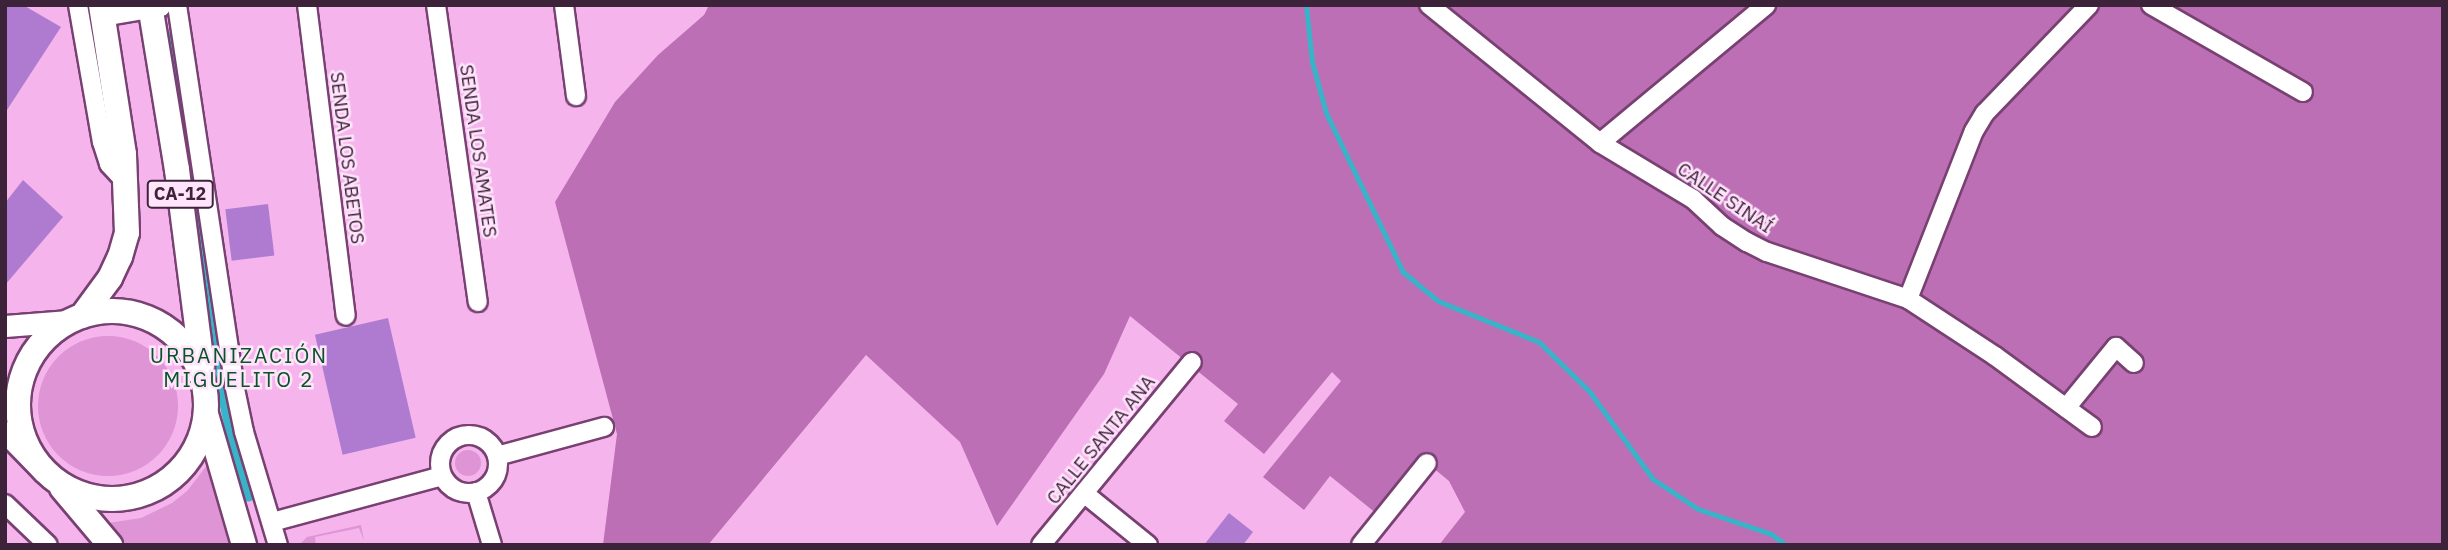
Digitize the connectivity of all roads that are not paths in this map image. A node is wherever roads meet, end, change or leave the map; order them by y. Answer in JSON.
{"nodes":[{"id":1,"x":78,"y":5,"type":"edge"},
{"id":2,"x":307,"y":5,"type":"edge"},
{"id":3,"x":436,"y":5,"type":"edge"},
{"id":4,"x":564,"y":5,"type":"edge"},
{"id":5,"x":1429,"y":5,"type":"edge"},
{"id":6,"x":1766,"y":5,"type":"edge"},
{"id":7,"x":2089,"y":5,"type":"edge"},
{"id":8,"x":2151,"y":5,"type":"edge"},
{"id":9,"x":163,"y":6,"type":"edge"},
{"id":10,"x":102,"y":11,"type":"edge"},
{"id":11,"x":2303,"y":92,"type":"dead end"},
{"id":12,"x":576,"y":96,"type":"dead end"},
{"id":13,"x":193,"y":113,"type":"junction"},
{"id":14,"x":169,"y":116,"type":"junction"},
{"id":15,"x":1600,"y":143,"type":"junction"},
{"id":16,"x":126,"y":182,"type":"junction"},
{"id":17,"x":206,"y":204,"type":"junction"},
{"id":18,"x":181,"y":207,"type":"junction"},
{"id":19,"x":1909,"y":299,"type":"junction"},
{"id":20,"x":478,"y":302,"type":"dead end"},
{"id":21,"x":346,"y":316,"type":"dead end"},
{"id":22,"x":75,"y":318,"type":"junction"},
{"id":23,"x":5,"y":326,"type":"edge"},
{"id":24,"x":229,"y":358,"type":"junction"},
{"id":25,"x":1192,"y":362,"type":"dead end"},
{"id":26,"x":2134,"y":363,"type":"dead end"},
{"id":27,"x":202,"y":373,"type":"junction"},
{"id":28,"x":2066,"y":408,"type":"junction"},
{"id":29,"x":206,"y":413,"type":"junction"},
{"id":30,"x":604,"y":427,"type":"dead end"},
{"id":31,"x":2092,"y":427,"type":"dead end"},
{"id":32,"x":5,"y":432,"type":"edge"},
{"id":33,"x":497,"y":456,"type":"junction"},
{"id":34,"x":1427,"y":463,"type":"dead end"},
{"id":35,"x":442,"y":476,"type":"junction"},
{"id":36,"x":51,"y":477,"type":"junction"},
{"id":37,"x":476,"y":492,"type":"junction"},
{"id":38,"x":1085,"y":494,"type":"junction"},
{"id":39,"x":5,"y":504,"type":"edge"},
{"id":40,"x":267,"y":504,"type":"junction"},
{"id":41,"x":235,"y":513,"type":"junction"},
{"id":42,"x":272,"y":522,"type":"junction"},
{"id":43,"x":48,"y":545,"type":"edge"},
{"id":44,"x":110,"y":545,"type":"edge"},
{"id":45,"x":244,"y":545,"type":"edge"},
{"id":46,"x":278,"y":545,"type":"edge"},
{"id":47,"x":492,"y":545,"type":"edge"},
{"id":48,"x":1041,"y":545,"type":"edge"},
{"id":49,"x":1149,"y":545,"type":"edge"},
{"id":50,"x":1360,"y":545,"type":"edge"}],
"edges":[{"from":1,"to":16,"type":"street"},
{"from":2,"to":21,"type":"street","name":"SENDA LOS ABETOS"},
{"from":3,"to":20,"type":"street","name":"SENDA LOS AMATES"},
{"from":4,"to":12,"type":"street"},
{"from":5,"to":15,"type":"street","name":"CALLE SINAÍ"},
{"from":6,"to":15,"type":"street"},
{"from":7,"to":19,"type":"street"},
{"from":8,"to":11,"type":"street"},
{"from":9,"to":10,"type":"street"},
{"from":9,"to":13,"type":"street"},
{"from":9,"to":14,"type":"highway","number":"CA-12"},
{"from":10,"to":16,"type":"highway","number":"CA-12"},
{"from":13,"to":14,"type":"street"},
{"from":13,"to":17,"type":"street"},
{"from":14,"to":18,"type":"highway","number":"CA-12"},
{"from":15,"to":19,"type":"street","name":"CALLE SINAÍ"},
{"from":16,"to":22,"type":"highway","number":"CA-12"},
{"from":17,"to":18,"type":"street"},
{"from":17,"to":24,"type":"street"},
{"from":18,"to":27,"type":"highway","number":"CA-12"},
{"from":19,"to":28,"type":"street","name":"CALLE SINAÍ"},
{"from":22,"to":23,"type":"main road"},
{"from":22,"to":27,"type":"highway"},
{"from":22,"to":36,"type":"highway"},
{"from":24,"to":27,"type":"street"},
{"from":24,"to":40,"type":"street"},
{"from":25,"to":38,"type":"street","name":"CALLE SANTA ANA"},
{"from":26,"to":28,"type":"street"},
{"from":27,"to":29,"type":"highway"},
{"from":28,"to":31,"type":"street","name":"CALLE SINAÍ"},
{"from":29,"to":36,"type":"highway"},
{"from":29,"to":41,"type":"highway"},
{"from":30,"to":33,"type":"street"},
{"from":32,"to":36,"type":"main road"},
{"from":33,"to":35,"type":"street"},
{"from":33,"to":37,"type":"street"},
{"from":34,"to":50,"type":"street"},
{"from":35,"to":37,"type":"street"},
{"from":35,"to":42,"type":"street"},
{"from":36,"to":44,"type":"highway"},
{"from":37,"to":47,"type":"street"},
{"from":38,"to":48,"type":"street","name":"CALLE SANTA ANA"},
{"from":38,"to":49,"type":"street"},
{"from":39,"to":43,"type":"street"},
{"from":40,"to":41,"type":"street"},
{"from":40,"to":42,"type":"street"},
{"from":41,"to":45,"type":"highway"},
{"from":42,"to":46,"type":"street"}]}
